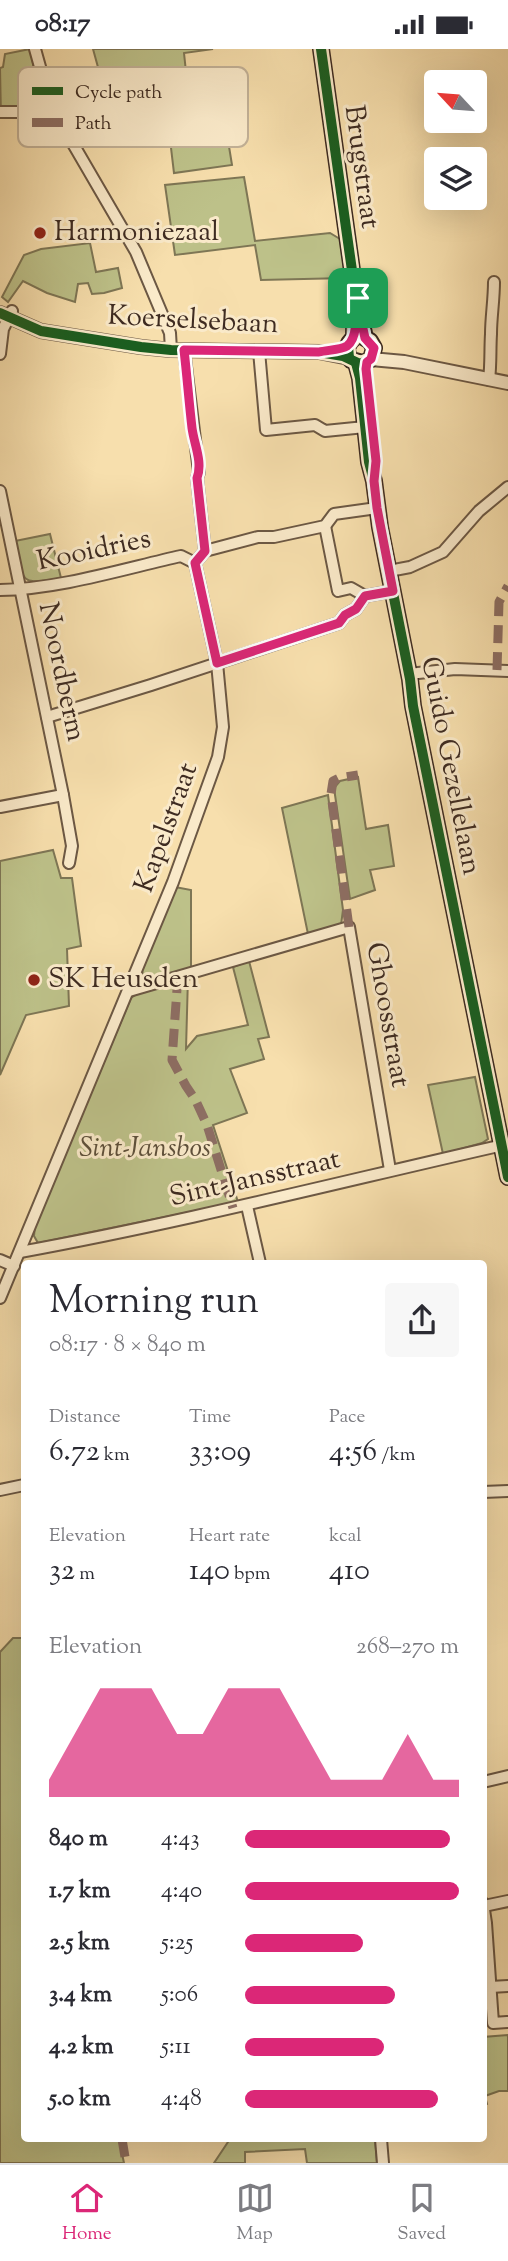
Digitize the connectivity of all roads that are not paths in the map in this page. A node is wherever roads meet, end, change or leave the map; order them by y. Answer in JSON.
{"nodes":[{"id":1,"x":35,"y":49,"type":"edge"},
{"id":2,"x":321,"y":49,"type":"edge"},
{"id":3,"x":40,"y":67,"type":"edge"},
{"id":4,"x":0,"y":112,"type":"edge"},
{"id":5,"x":18,"y":112,"type":"edge"},
{"id":6,"x":75,"y":147,"type":"edge"},
{"id":7,"x":494,"y":282,"type":"dead end"},
{"id":8,"x":5,"y":311,"type":"edge"},
{"id":9,"x":170,"y":350,"type":"junction"},
{"id":10,"x":184,"y":350,"type":"junction"},
{"id":11,"x":259,"y":351,"type":"junction"},
{"id":12,"x":360,"y":351,"type":"junction"},
{"id":13,"x":0,"y":354,"type":"edge"},
{"id":14,"x":489,"y":380,"type":"junction"},
{"id":15,"x":508,"y":383,"type":"edge"},
{"id":16,"x":359,"y":427,"type":"junction"},
{"id":17,"x":374,"y":481,"type":"junction"},
{"id":18,"x":508,"y":487,"type":"edge"},
{"id":19,"x":0,"y":491,"type":"edge"},
{"id":20,"x":377,"y":508,"type":"junction"},
{"id":21,"x":325,"y":526,"type":"junction"},
{"id":22,"x":205,"y":551,"type":"junction"},
{"id":23,"x":195,"y":563,"type":"junction"},
{"id":24,"x":389,"y":571,"type":"junction"},
{"id":25,"x":20,"y":589,"type":"junction"},
{"id":26,"x":0,"y":590,"type":"edge"},
{"id":27,"x":393,"y":591,"type":"junction"},
{"id":28,"x":365,"y":596,"type":"junction"},
{"id":29,"x":217,"y":663,"type":"junction"},
{"id":30,"x":508,"y":671,"type":"edge"},
{"id":31,"x":410,"y":676,"type":"junction"},
{"id":32,"x":47,"y":717,"type":"junction"},
{"id":33,"x":63,"y":795,"type":"junction"},
{"id":34,"x":0,"y":807,"type":"edge"},
{"id":35,"x":69,"y":863,"type":"dead end"},
{"id":36,"x":129,"y":991,"type":"junction"},
{"id":37,"x":504,"y":1146,"type":"edge"},
{"id":38,"x":390,"y":1170,"type":"junction"},
{"id":39,"x":508,"y":1177,"type":"edge"},
{"id":40,"x":247,"y":1206,"type":"junction"},
{"id":41,"x":20,"y":1252,"type":"junction"},
{"id":42,"x":0,"y":1260,"type":"edge"},
{"id":43,"x":259,"y":1260,"type":"edge"},
{"id":44,"x":14,"y":1266,"type":"junction"},
{"id":45,"x":0,"y":1298,"type":"edge"},
{"id":46,"x":21,"y":1486,"type":"edge"},
{"id":47,"x":0,"y":1490,"type":"edge"},
{"id":48,"x":508,"y":1491,"type":"edge"},
{"id":49,"x":487,"y":1492,"type":"edge"},
{"id":50,"x":508,"y":1776,"type":"edge"},
{"id":51,"x":487,"y":1781,"type":"edge"},
{"id":52,"x":508,"y":1901,"type":"edge"},
{"id":53,"x":487,"y":1904,"type":"edge"},
{"id":54,"x":487,"y":1939,"type":"edge"},
{"id":55,"x":508,"y":1986,"type":"edge"},
{"id":56,"x":490,"y":1987,"type":"junction"},
{"id":57,"x":507,"y":2022,"type":"edge"},
{"id":58,"x":381,"y":2142,"type":"edge"},
{"id":59,"x":383,"y":2163,"type":"edge"}],
"edges":[{"from":1,"to":3,"type":"street"},
{"from":2,"to":12,"type":"main road","name":"Brugstraat"},
{"from":4,"to":5,"type":"street"},
{"from":6,"to":9,"type":"street"},
{"from":7,"to":14,"type":"street"},
{"from":8,"to":9,"type":"street","name":"Koerselsebaan"},
{"from":8,"to":13,"type":"street"},
{"from":9,"to":10,"type":"street","name":"Koerselsebaan"},
{"from":10,"to":11,"type":"street","name":"Koerselsebaan"},
{"from":10,"to":22,"type":"street"},
{"from":11,"to":12,"type":"street","name":"Koerselsebaan"},
{"from":11,"to":16,"type":"street"},
{"from":12,"to":14,"type":"street","name":"Koerselsebaan"},
{"from":12,"to":16,"type":"main road"},
{"from":12,"to":17,"type":"main road"},
{"from":14,"to":15,"type":"street","name":"Koerselsebaan"},
{"from":16,"to":17,"type":"main road"},
{"from":17,"to":20,"type":"main road","name":"Guido Gezellelaan"},
{"from":18,"to":24,"type":"street"},
{"from":19,"to":25,"type":"street","name":"Noordberm"},
{"from":20,"to":21,"type":"street"},
{"from":20,"to":24,"type":"main road","name":"Guido Gezellelaan"},
{"from":21,"to":22,"type":"street"},
{"from":21,"to":28,"type":"street"},
{"from":22,"to":23,"type":"street"},
{"from":23,"to":25,"type":"street","name":"Kooidries"},
{"from":23,"to":29,"type":"street","name":"Kapelstraat"},
{"from":24,"to":27,"type":"main road","name":"Guido Gezellelaan"},
{"from":25,"to":26,"type":"street","name":"Kooidries"},
{"from":25,"to":32,"type":"street","name":"Noordberm"},
{"from":27,"to":28,"type":"street"},
{"from":27,"to":31,"type":"main road","name":"Guido Gezellelaan"},
{"from":28,"to":29,"type":"street"},
{"from":29,"to":32,"type":"street"},
{"from":29,"to":36,"type":"street","name":"Kapelstraat"},
{"from":30,"to":31,"type":"street"},
{"from":31,"to":37,"type":"main road","name":"Guido Gezellelaan"},
{"from":32,"to":33,"type":"street","name":"Noordberm"},
{"from":33,"to":34,"type":"street"},
{"from":33,"to":35,"type":"street","name":"Noordberm"},
{"from":36,"to":38,"type":"street","name":"Ghoosstraat"},
{"from":36,"to":41,"type":"street","name":"Kapelstraat"},
{"from":37,"to":38,"type":"street","name":"Sint-Jansstraat"},
{"from":37,"to":39,"type":"main road","name":"Guido Gezellelaan"},
{"from":38,"to":40,"type":"street","name":"Sint-Jansstraat"},
{"from":40,"to":41,"type":"street","name":"Sint-Jansstraat"},
{"from":40,"to":43,"type":"street"},
{"from":41,"to":44,"type":"street","name":"Kapelstraat"},
{"from":42,"to":44,"type":"street"},
{"from":44,"to":45,"type":"street","name":"Kapelstraat"},
{"from":46,"to":47,"type":"street"},
{"from":48,"to":49,"type":"street"},
{"from":50,"to":51,"type":"street"},
{"from":52,"to":53,"type":"street"},
{"from":54,"to":56,"type":"street"},
{"from":55,"to":56,"type":"street"},
{"from":56,"to":57,"type":"street"},
{"from":58,"to":59,"type":"street"}]}
